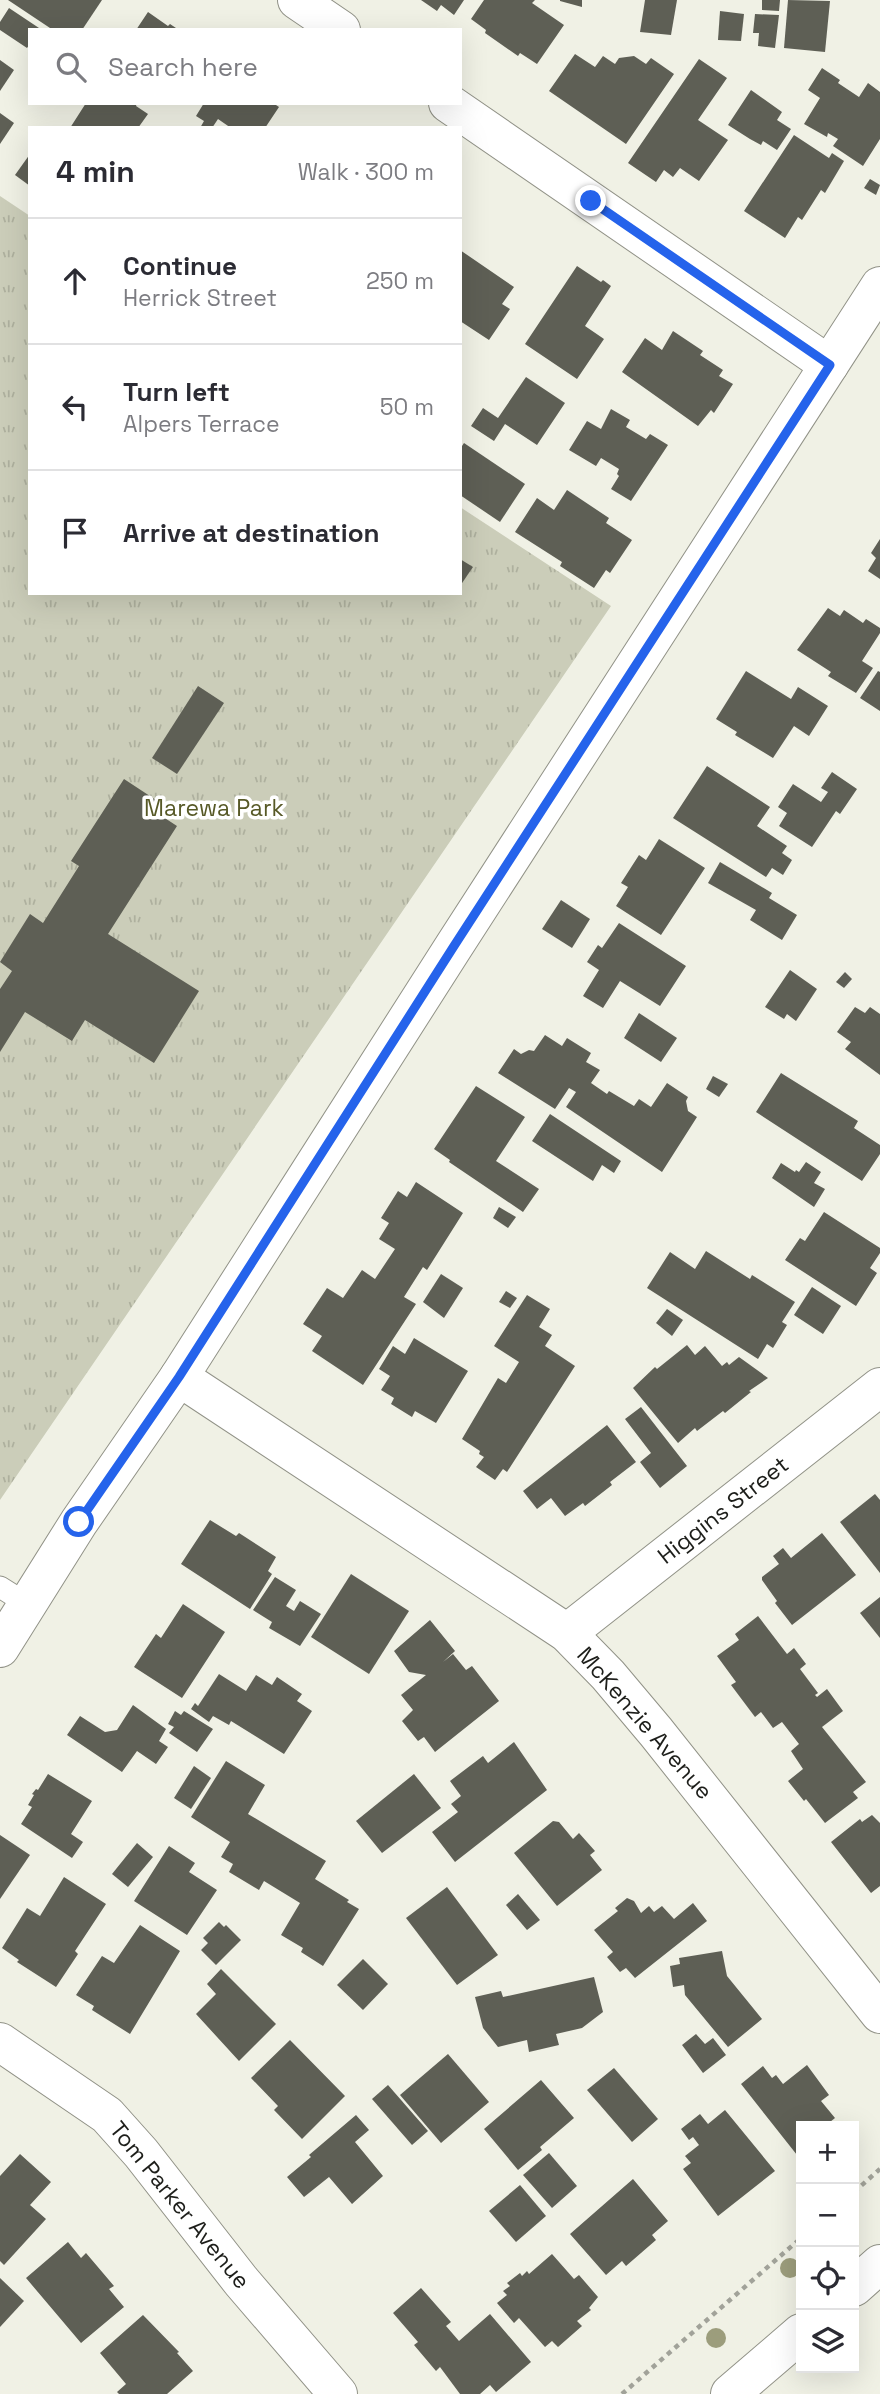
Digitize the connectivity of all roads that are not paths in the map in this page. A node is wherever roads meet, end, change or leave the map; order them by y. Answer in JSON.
{"nodes":[{"id":1,"x":297,"y":0,"type":"edge"},
{"id":2,"x":338,"y":28,"type":"edge"},
{"id":3,"x":451,"y":105,"type":"edge"},
{"id":4,"x":880,"y":286,"type":"edge"},
{"id":5,"x":830,"y":365,"type":"junction"},
{"id":6,"x":179,"y":1377,"type":"junction"},
{"id":7,"x":880,"y":1387,"type":"edge"},
{"id":8,"x":14,"y":1596,"type":"edge"},
{"id":9,"x":567,"y":1633,"type":"junction"},
{"id":10,"x":0,"y":1648,"type":"edge"},
{"id":11,"x":880,"y":2014,"type":"edge"},
{"id":12,"x":0,"y":2042,"type":"edge"},
{"id":13,"x":880,"y":2264,"type":"edge"},
{"id":14,"x":859,"y":2283,"type":"edge"},
{"id":15,"x":796,"y":2337,"type":"edge"},
{"id":16,"x":338,"y":2394,"type":"edge"},
{"id":17,"x":730,"y":2394,"type":"edge"}],
"edges":[{"from":1,"to":2,"type":"street"},
{"from":3,"to":5,"type":"street"},
{"from":4,"to":5,"type":"street"},
{"from":5,"to":6,"type":"street"},
{"from":6,"to":8,"type":"street"},
{"from":6,"to":9,"type":"street","name":"McKenzie Avenue"},
{"from":7,"to":9,"type":"street","name":"Higgins Street"},
{"from":8,"to":10,"type":"street"},
{"from":9,"to":11,"type":"street","name":"McKenzie Avenue"},
{"from":12,"to":16,"type":"street","name":"Tom Parker Avenue"},
{"from":13,"to":14,"type":"street"},
{"from":15,"to":17,"type":"street"}]}
